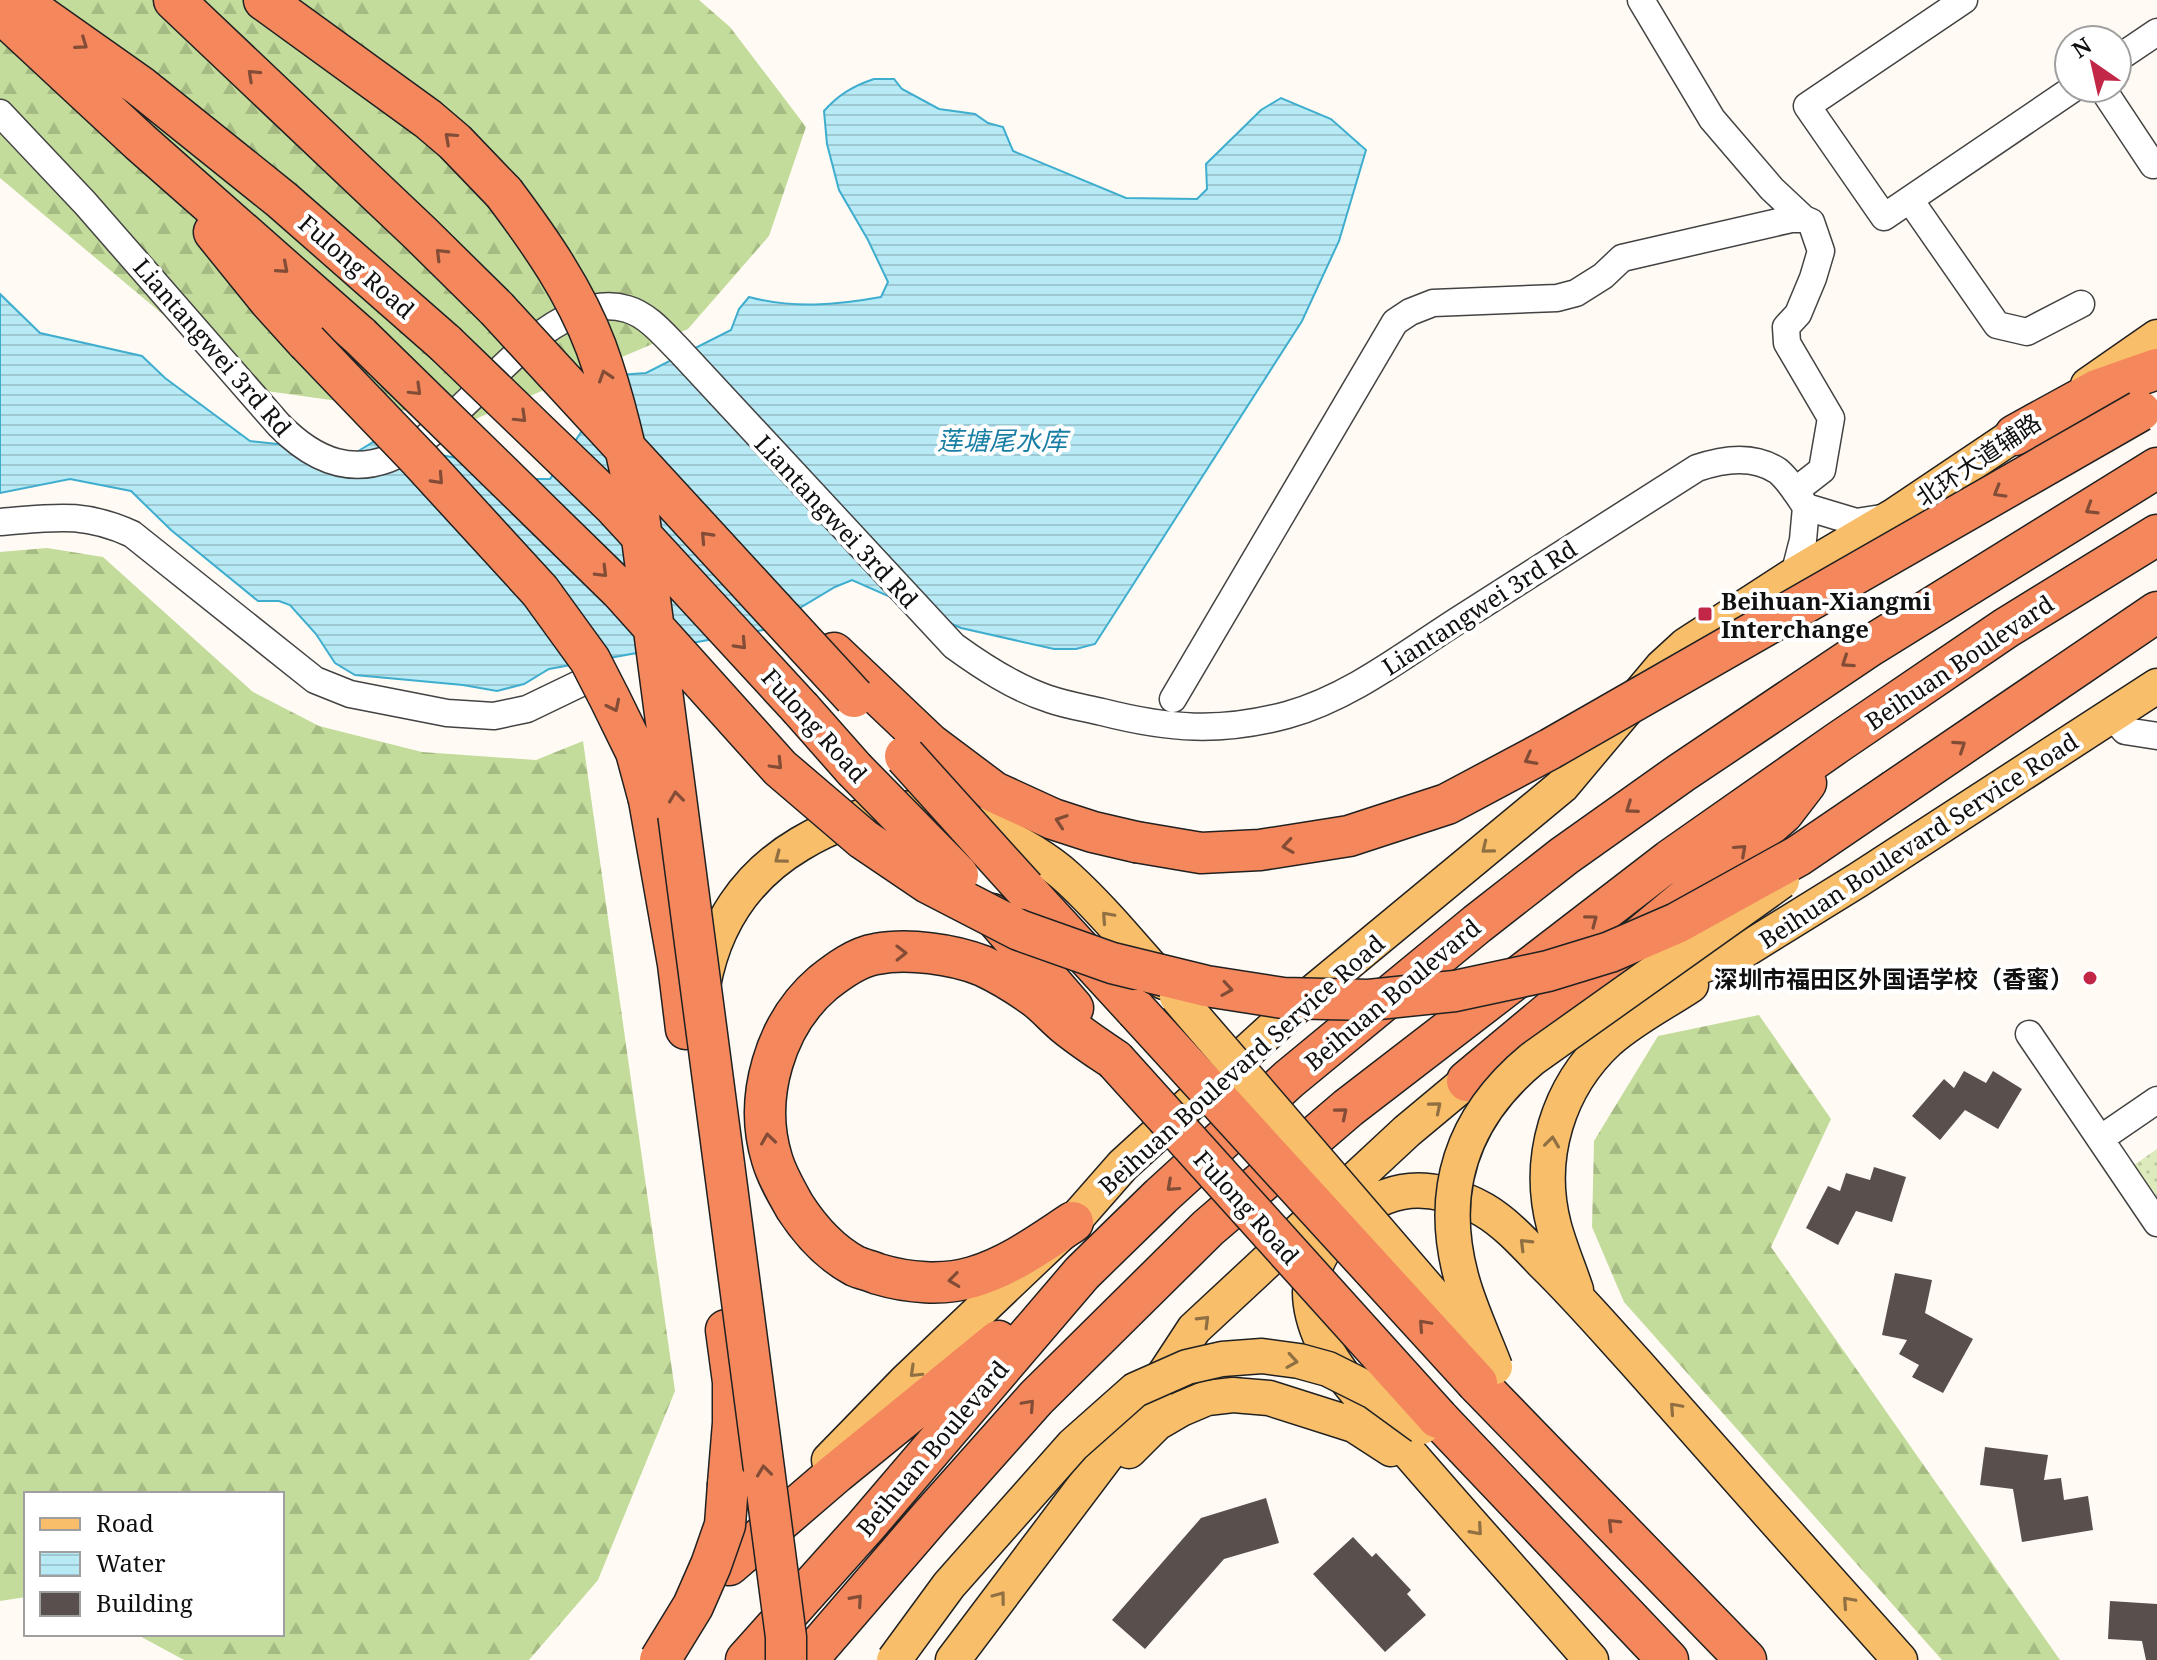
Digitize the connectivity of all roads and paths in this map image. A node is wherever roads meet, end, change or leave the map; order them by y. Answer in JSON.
{"nodes":[{"id":1,"x":18,"y":0,"type":"edge"},
{"id":2,"x":174,"y":0,"type":"edge"},
{"id":3,"x":264,"y":0,"type":"edge"},
{"id":4,"x":1641,"y":0,"type":"edge"},
{"id":5,"x":1964,"y":0,"type":"edge"},
{"id":6,"x":0,"y":12,"type":"edge"},
{"id":7,"x":2157,"y":32,"type":"edge"},
{"id":8,"x":2133,"y":48,"type":"edge"},
{"id":9,"x":2053,"y":102,"type":"edge"},
{"id":10,"x":2113,"y":104,"type":"edge"},
{"id":11,"x":0,"y":113,"type":"edge"},
{"id":12,"x":140,"y":142,"type":"junction"},
{"id":13,"x":2153,"y":165,"type":"dead end"},
{"id":14,"x":1910,"y":200,"type":"junction"},
{"id":15,"x":1804,"y":219,"type":"junction"},
{"id":16,"x":2081,"y":304,"type":"dead end"},
{"id":17,"x":2157,"y":337,"type":"edge"},
{"id":18,"x":2157,"y":369,"type":"edge"},
{"id":19,"x":2148,"y":406,"type":"edge"},
{"id":20,"x":2015,"y":435,"type":"junction"},
{"id":21,"x":2157,"y":468,"type":"edge"},
{"id":22,"x":1800,"y":499,"type":"junction"},
{"id":23,"x":1892,"y":517,"type":"junction"},
{"id":24,"x":0,"y":522,"type":"edge"},
{"id":25,"x":2157,"y":535,"type":"edge"},
{"id":26,"x":1794,"y":575,"type":"junction"},
{"id":27,"x":2157,"y":612,"type":"edge"},
{"id":28,"x":581,"y":683,"type":"dead end"},
{"id":29,"x":2157,"y":686,"type":"edge"},
{"id":30,"x":860,"y":691,"type":"junction"},
{"id":31,"x":1173,"y":699,"type":"dead end"},
{"id":32,"x":2111,"y":715,"type":"junction"},
{"id":33,"x":2157,"y":736,"type":"edge"},
{"id":34,"x":1837,"y":743,"type":"junction"},
{"id":35,"x":1895,"y":790,"type":"junction"},
{"id":36,"x":1745,"y":950,"type":"junction"},
{"id":37,"x":2029,"y":1034,"type":"dead end"},
{"id":38,"x":691,"y":1058,"type":"junction"},
{"id":39,"x":1115,"y":1060,"type":"junction"},
{"id":40,"x":1467,"y":1081,"type":"junction"},
{"id":41,"x":2157,"y":1100,"type":"edge"},
{"id":42,"x":2100,"y":1139,"type":"junction"},
{"id":43,"x":1073,"y":1222,"type":"junction"},
{"id":44,"x":2157,"y":1223,"type":"edge"},
{"id":45,"x":1082,"y":1273,"type":"junction"},
{"id":46,"x":1580,"y":1300,"type":"junction"},
{"id":47,"x":1486,"y":1375,"type":"junction"},
{"id":48,"x":1430,"y":1422,"type":"junction"},
{"id":49,"x":1425,"y":1471,"type":"junction"},
{"id":50,"x":1052,"y":1527,"type":"junction"},
{"id":51,"x":1650,"y":1561,"type":"junction"},
{"id":52,"x":729,"y":1565,"type":"junction"},
{"id":53,"x":653,"y":1660,"type":"edge"},
{"id":54,"x":660,"y":1660,"type":"edge"},
{"id":55,"x":746,"y":1660,"type":"edge"},
{"id":56,"x":786,"y":1660,"type":"edge"},
{"id":57,"x":807,"y":1660,"type":"edge"},
{"id":58,"x":894,"y":1660,"type":"edge"},
{"id":59,"x":953,"y":1660,"type":"edge"},
{"id":60,"x":1591,"y":1660,"type":"edge"},
{"id":61,"x":1668,"y":1660,"type":"edge"},
{"id":62,"x":1746,"y":1660,"type":"edge"},
{"id":63,"x":1769,"y":1660,"type":"edge"},
{"id":64,"x":1900,"y":1660,"type":"edge"}],
"edges":[{"from":1,"to":39,"type":"highway","name":"Fulong Road","one_way":true,"bridge":true},
{"from":30,"to":2,"type":"highway","name":"Fulong Road","one_way":true,"bridge":true},
{"from":56,"to":3,"type":"highway","one_way":true,"bridge":true},
{"from":4,"to":15,"type":"street"},
{"from":5,"to":14,"type":"street"},
{"from":6,"to":12,"type":"highway"},
{"from":7,"to":8,"type":"street"},
{"from":9,"to":14,"type":"street"},
{"from":10,"to":13,"type":"street"},
{"from":11,"to":22,"type":"street","name":"Liantangwei 3rd Rd","bridge":true},
{"from":12,"to":35,"type":"highway","one_way":true,"bridge":true},
{"from":12,"to":38,"type":"highway","one_way":true,"bridge":true},
{"from":14,"to":16,"type":"street"},
{"from":15,"to":22,"type":"street"},
{"from":15,"to":31,"type":"street"},
{"from":17,"to":20,"type":"main road","name":"北环大道辅路"},
{"from":18,"to":20,"type":"highway"},
{"from":19,"to":30,"type":"highway","one_way":true,"bridge":true},
{"from":20,"to":23,"type":"main road","name":"北环大道辅路"},
{"from":21,"to":45,"type":"highway","name":"Beihuan Boulevard","one_way":true},
{"from":22,"to":23,"type":"street"},
{"from":22,"to":26,"type":"street"},
{"from":23,"to":26,"type":"main road","name":"北环大道辅路"},
{"from":24,"to":28,"type":"street"},
{"from":25,"to":34,"type":"highway","name":"Beihuan Boulevard"},
{"from":26,"to":43,"type":"main road","name":"Beihuan Boulevard Service Road","one_way":true},
{"from":35,"to":27,"type":"highway","one_way":true},
{"from":29,"to":32,"type":"main road","name":"Beihuan Boulevard Service Road"},
{"from":47,"to":30,"type":"highway","name":"Fulong Road","one_way":true,"bridge":true},
{"from":32,"to":33,"type":"street"},
{"from":32,"to":36,"type":"main road","name":"Beihuan Boulevard Service Road"},
{"from":40,"to":34,"type":"highway","one_way":true},
{"from":57,"to":34,"type":"highway","name":"Beihuan Boulevard","one_way":true},
{"from":35,"to":47,"type":"main road","bridge":true},
{"from":36,"to":40,"type":"main road","name":"Beihuan Boulevard Service Road"},
{"from":46,"to":36,"type":"main road","one_way":true},
{"from":37,"to":42,"type":"street"},
{"from":47,"to":38,"type":"main road","one_way":true,"bridge":true},
{"from":38,"to":54,"type":"highway","bridge":true},
{"from":43,"to":39,"type":"highway","one_way":true},
{"from":39,"to":48,"type":"highway","name":"Fulong Road","bridge":true},
{"from":50,"to":40,"type":"main road","name":"Beihuan Boulevard Service Road","one_way":true},
{"from":41,"to":42,"type":"street"},
{"from":42,"to":44,"type":"street"},
{"from":43,"to":52,"type":"main road","name":"Beihuan Boulevard Service Road","one_way":true},
{"from":45,"to":52,"type":"highway"},
{"from":45,"to":55,"type":"highway","name":"Beihuan Boulevard"},
{"from":46,"to":49,"type":"main road","one_way":true},
{"from":64,"to":46,"type":"main road","one_way":true},
{"from":51,"to":47,"type":"highway","name":"Fulong Road","one_way":true},
{"from":58,"to":48,"type":"main road","one_way":true,"bridge":true},
{"from":48,"to":61,"type":"highway","name":"Fulong Road"},
{"from":49,"to":50,"type":"main road"},
{"from":49,"to":60,"type":"main road","one_way":true},
{"from":59,"to":50,"type":"main road","name":"Beihuan Boulevard Service Road","one_way":true},
{"from":51,"to":62,"type":"highway","name":"Fulong Road"},
{"from":51,"to":63,"type":"main road"},
{"from":52,"to":53,"type":"main road","name":"Beihuan Boulevard Service Road"}]}
